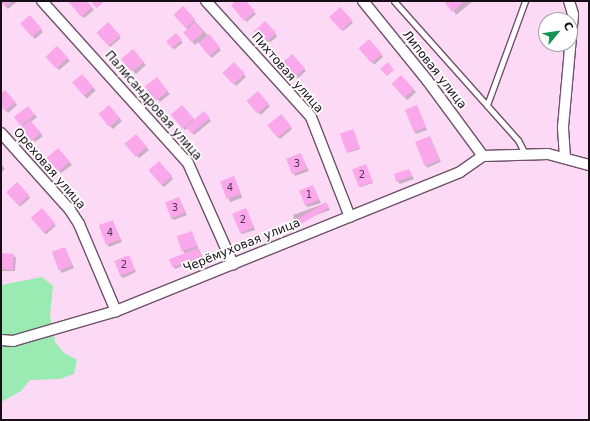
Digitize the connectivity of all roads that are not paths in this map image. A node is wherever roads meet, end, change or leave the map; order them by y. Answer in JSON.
{"nodes":[{"id":1,"x":42,"y":1,"type":"edge"},
{"id":2,"x":206,"y":1,"type":"edge"},
{"id":3,"x":363,"y":1,"type":"edge"},
{"id":4,"x":394,"y":1,"type":"edge"},
{"id":5,"x":525,"y":1,"type":"edge"},
{"id":6,"x":569,"y":1,"type":"edge"},
{"id":7,"x":487,"y":105,"type":"junction"},
{"id":8,"x":1,"y":134,"type":"edge"},
{"id":9,"x":526,"y":154,"type":"junction"},
{"id":10,"x":483,"y":156,"type":"junction"},
{"id":11,"x":565,"y":157,"type":"junction"},
{"id":12,"x":589,"y":165,"type":"edge"},
{"id":13,"x":350,"y":217,"type":"junction"},
{"id":14,"x":233,"y":264,"type":"junction"},
{"id":15,"x":116,"y":311,"type":"junction"},
{"id":16,"x":3,"y":340,"type":"edge"}],
"edges":[{"from":1,"to":14,"type":"street","name":"Палисандровая улица"},
{"from":2,"to":13,"type":"street","name":"Пихтовая улица"},
{"from":3,"to":10,"type":"street","name":"Липовая улица"},
{"from":4,"to":7,"type":"lane"},
{"from":5,"to":7,"type":"lane"},
{"from":6,"to":11,"type":"street"},
{"from":7,"to":9,"type":"lane"},
{"from":8,"to":15,"type":"street","name":"Ореховая улица"},
{"from":9,"to":10,"type":"street"},
{"from":9,"to":11,"type":"street"},
{"from":10,"to":13,"type":"street","name":"Черёмуховая улица"},
{"from":11,"to":12,"type":"street"},
{"from":13,"to":14,"type":"street","name":"Черёмуховая улица"},
{"from":14,"to":15,"type":"street","name":"Черёмуховая улица"},
{"from":15,"to":16,"type":"street","name":"Черёмуховая улица"}]}
